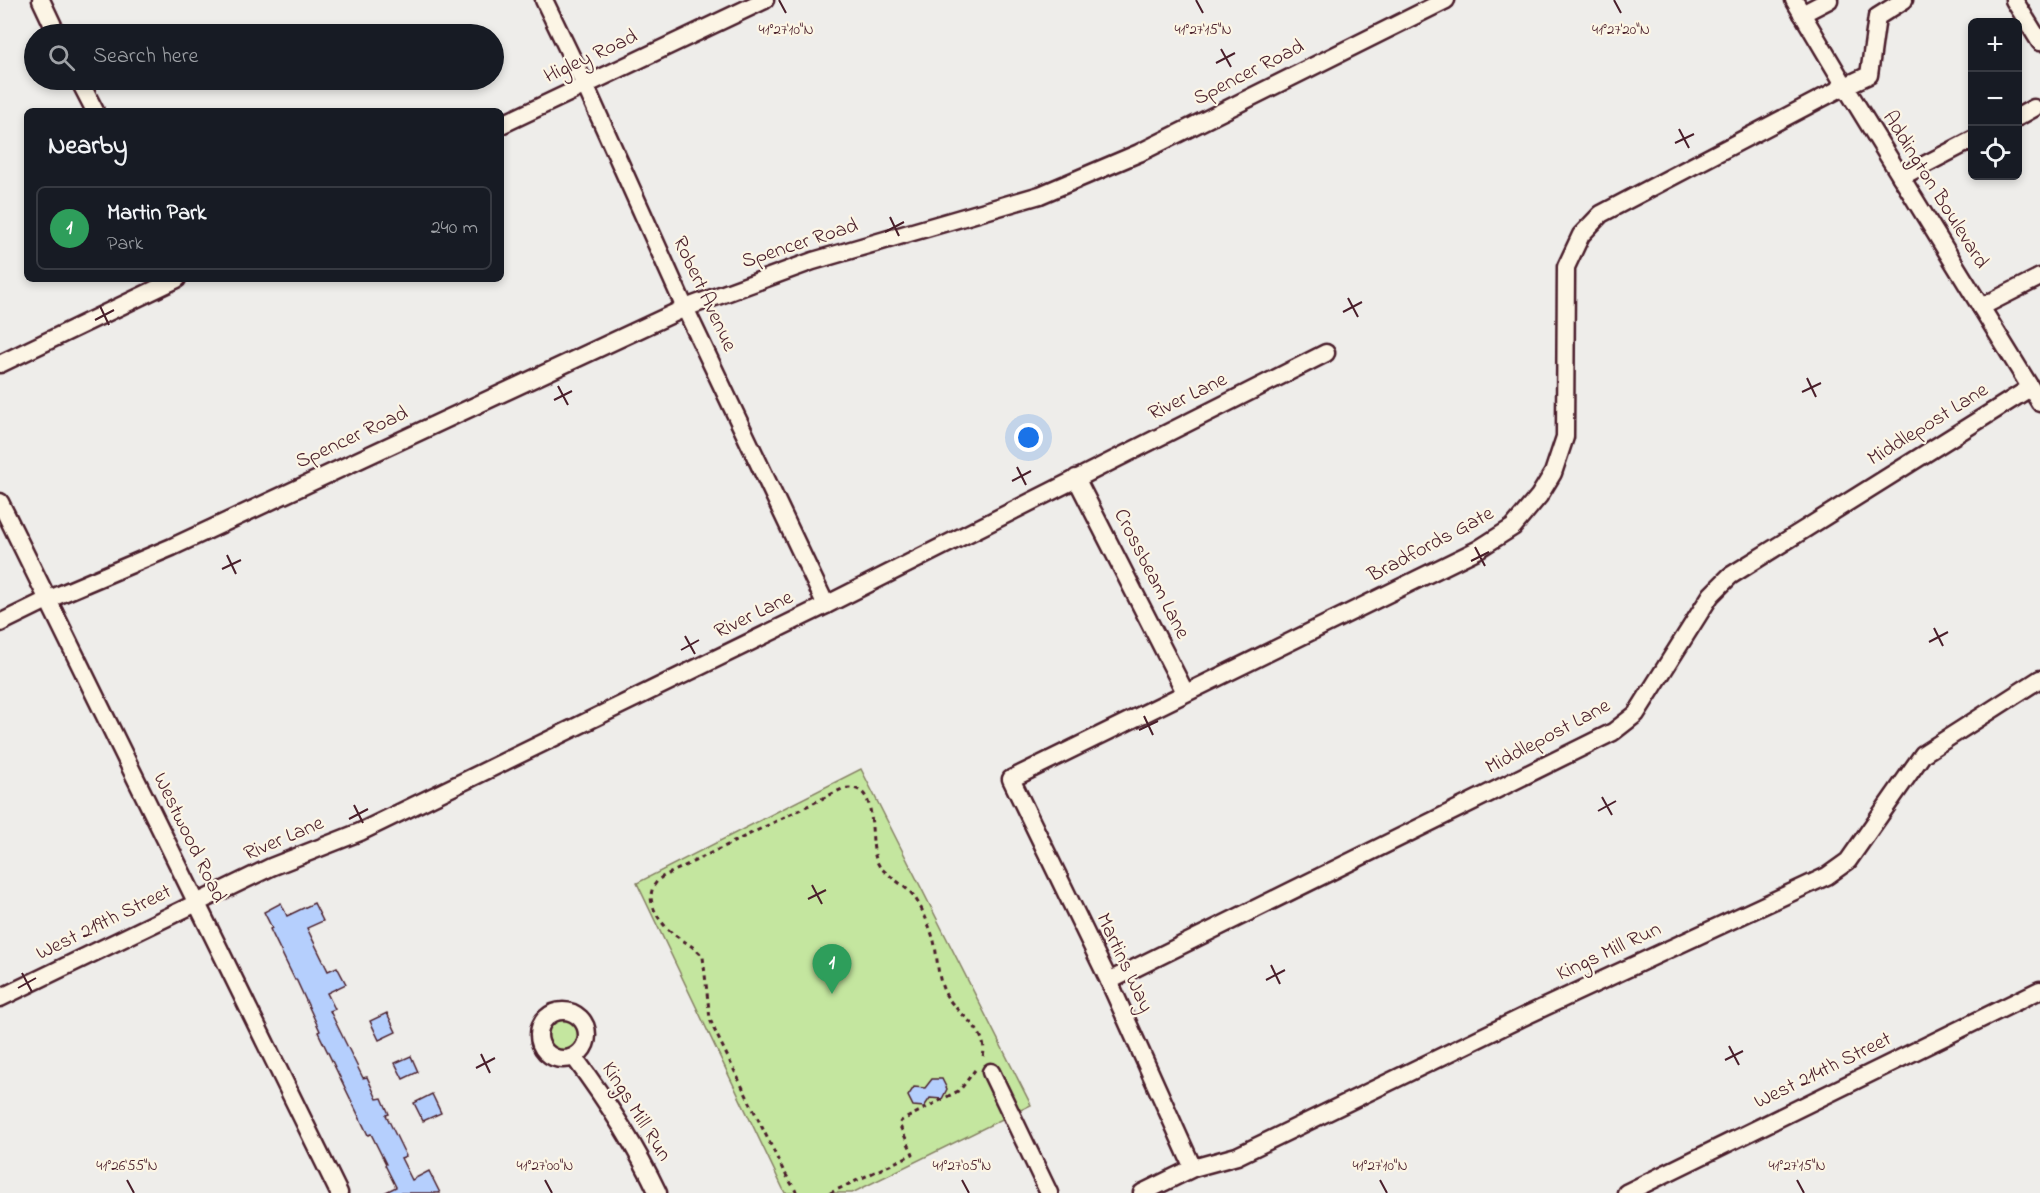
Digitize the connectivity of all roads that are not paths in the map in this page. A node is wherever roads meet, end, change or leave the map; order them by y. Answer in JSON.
{"nodes":[{"id":1,"x":40,"y":0,"type":"edge"},
{"id":2,"x":544,"y":0,"type":"edge"},
{"id":3,"x":765,"y":0,"type":"edge"},
{"id":4,"x":1446,"y":0,"type":"edge"},
{"id":5,"x":1829,"y":0,"type":"edge"},
{"id":6,"x":1905,"y":0,"type":"edge"},
{"id":7,"x":2014,"y":0,"type":"edge"},
{"id":8,"x":1798,"y":7,"type":"edge"},
{"id":9,"x":52,"y":24,"type":"edge"},
{"id":10,"x":2040,"y":42,"type":"edge"},
{"id":11,"x":585,"y":85,"type":"junction"},
{"id":12,"x":1845,"y":86,"type":"junction"},
{"id":13,"x":84,"y":90,"type":"edge"},
{"id":14,"x":93,"y":108,"type":"edge"},
{"id":15,"x":2034,"y":108,"type":"dead end"},
{"id":16,"x":2022,"y":115,"type":"edge"},
{"id":17,"x":504,"y":124,"type":"edge"},
{"id":18,"x":1968,"y":142,"type":"edge"},
{"id":19,"x":1901,"y":177,"type":"junction"},
{"id":20,"x":2040,"y":277,"type":"edge"},
{"id":21,"x":171,"y":282,"type":"edge"},
{"id":22,"x":685,"y":308,"type":"junction"},
{"id":23,"x":1981,"y":308,"type":"junction"},
{"id":24,"x":1326,"y":353,"type":"dead end"},
{"id":25,"x":0,"y":364,"type":"edge"},
{"id":26,"x":2030,"y":388,"type":"junction"},
{"id":27,"x":2040,"y":403,"type":"edge"},
{"id":28,"x":1076,"y":478,"type":"junction"},
{"id":29,"x":0,"y":502,"type":"edge"},
{"id":30,"x":47,"y":600,"type":"junction"},
{"id":31,"x":826,"y":605,"type":"junction"},
{"id":32,"x":0,"y":623,"type":"edge"},
{"id":33,"x":2040,"y":679,"type":"edge"},
{"id":34,"x":1185,"y":692,"type":"junction"},
{"id":35,"x":1011,"y":778,"type":"joint"},
{"id":36,"x":196,"y":903,"type":"junction"},
{"id":37,"x":1109,"y":981,"type":"junction"},
{"id":38,"x":2040,"y":990,"type":"edge"},
{"id":39,"x":0,"y":998,"type":"edge"},
{"id":40,"x":573,"y":1057,"type":"dead end"},
{"id":41,"x":991,"y":1072,"type":"dead end"},
{"id":42,"x":1192,"y":1168,"type":"junction"},
{"id":43,"x":339,"y":1193,"type":"edge"},
{"id":44,"x":658,"y":1193,"type":"edge"},
{"id":45,"x":1049,"y":1193,"type":"edge"},
{"id":46,"x":1142,"y":1193,"type":"edge"},
{"id":47,"x":1626,"y":1193,"type":"edge"}],
"edges":[{"from":1,"to":9,"type":"street"},
{"from":2,"to":11,"type":"street","name":"Robert Avenue"},
{"from":3,"to":11,"type":"street","name":"Higley Road"},
{"from":4,"to":22,"type":"street","name":"Spencer Road"},
{"from":5,"to":8,"type":"street"},
{"from":6,"to":12,"type":"street","name":"Bradfords Gate"},
{"from":7,"to":10,"type":"street"},
{"from":8,"to":12,"type":"street","name":"Addington Boulevard"},
{"from":11,"to":17,"type":"street","name":"Higley Road"},
{"from":11,"to":22,"type":"street","name":"Robert Avenue"},
{"from":12,"to":19,"type":"street","name":"Addington Boulevard"},
{"from":12,"to":34,"type":"street","name":"Bradfords Gate"},
{"from":13,"to":14,"type":"street"},
{"from":15,"to":16,"type":"street"},
{"from":18,"to":19,"type":"street"},
{"from":19,"to":23,"type":"street","name":"Addington Boulevard"},
{"from":20,"to":23,"type":"street"},
{"from":21,"to":25,"type":"street"},
{"from":22,"to":30,"type":"street","name":"Spencer Road"},
{"from":22,"to":31,"type":"street","name":"Robert Avenue"},
{"from":23,"to":26,"type":"street","name":"Addington Boulevard"},
{"from":24,"to":28,"type":"street","name":"River Lane"},
{"from":26,"to":27,"type":"street","name":"Addington Boulevard"},
{"from":26,"to":37,"type":"street","name":"Middlepost Lane"},
{"from":28,"to":31,"type":"street","name":"River Lane"},
{"from":28,"to":34,"type":"street","name":"Crossbeam Lane"},
{"from":29,"to":30,"type":"street","name":"Westwood Road"},
{"from":30,"to":32,"type":"street","name":"Spencer Road"},
{"from":30,"to":36,"type":"street","name":"Westwood Road"},
{"from":31,"to":36,"type":"street","name":"River Lane"},
{"from":33,"to":42,"type":"street","name":"Kings Mill Run"},
{"from":34,"to":35,"type":"street","name":"Bradfords Gate"},
{"from":35,"to":37,"type":"street","name":"Martins Way"},
{"from":36,"to":39,"type":"street","name":"West 219th Street"},
{"from":36,"to":43,"type":"street","name":"Westwood Road"},
{"from":37,"to":42,"type":"street","name":"Martins Way"},
{"from":38,"to":47,"type":"street","name":"West 214th Street"},
{"from":40,"to":44,"type":"street","name":"Kings Mill Run"},
{"from":41,"to":45,"type":"street"},
{"from":42,"to":46,"type":"street","name":"Kings Mill Run"}]}
